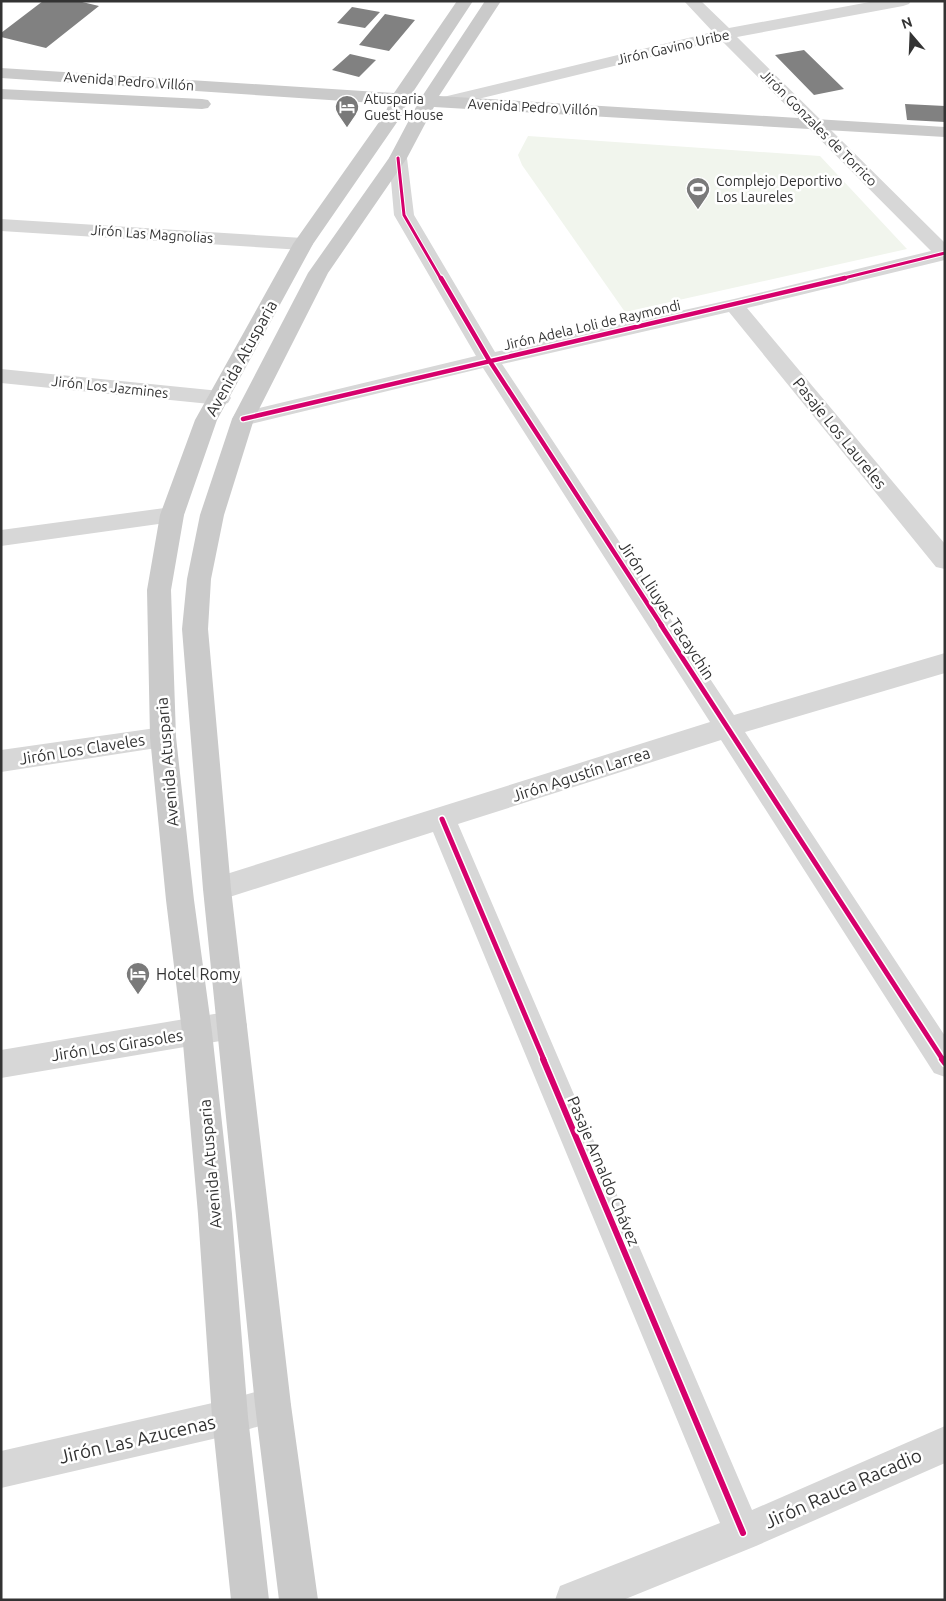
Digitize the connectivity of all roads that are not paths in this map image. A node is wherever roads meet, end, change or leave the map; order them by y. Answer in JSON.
{"nodes":[{"id":1,"x":465,"y":1,"type":"edge"},
{"id":2,"x":494,"y":1,"type":"edge"},
{"id":3,"x":692,"y":1,"type":"edge"},
{"id":4,"x":903,"y":1,"type":"edge"},
{"id":5,"x":724,"y":34,"type":"junction"},
{"id":6,"x":1,"y":73,"type":"edge"},
{"id":7,"x":1,"y":94,"type":"edge"},
{"id":8,"x":217,"y":105,"type":"dead end"},
{"id":9,"x":396,"y":106,"type":"junction"},
{"id":10,"x":431,"y":106,"type":"junction"},
{"id":11,"x":324,"y":111,"type":"dead end"},
{"id":12,"x":816,"y":123,"type":"junction"},
{"id":13,"x":945,"y":132,"type":"edge"},
{"id":14,"x":829,"y":138,"type":"junction"},
{"id":15,"x":945,"y":145,"type":"edge"},
{"id":16,"x":398,"y":158,"type":"junction"},
{"id":17,"x":1,"y":225,"type":"edge"},
{"id":18,"x":303,"y":244,"type":"junction"},
{"id":19,"x":944,"y":253,"type":"edge"},
{"id":20,"x":734,"y":305,"type":"junction"},
{"id":21,"x":489,"y":360,"type":"junction"},
{"id":22,"x":1,"y":376,"type":"edge"},
{"id":23,"x":220,"y":398,"type":"junction"},
{"id":24,"x":243,"y":419,"type":"junction"},
{"id":25,"x":172,"y":515,"type":"junction"},
{"id":26,"x":1,"y":538,"type":"edge"},
{"id":27,"x":945,"y":561,"type":"edge"},
{"id":28,"x":945,"y":663,"type":"edge"},
{"id":29,"x":728,"y":727,"type":"junction"},
{"id":30,"x":163,"y":737,"type":"junction"},
{"id":31,"x":1,"y":761,"type":"edge"},
{"id":32,"x":442,"y":819,"type":"junction"},
{"id":33,"x":218,"y":890,"type":"junction"},
{"id":34,"x":232,"y":1025,"type":"junction"},
{"id":35,"x":197,"y":1032,"type":"junction"},
{"id":36,"x":945,"y":1063,"type":"edge"},
{"id":37,"x":1,"y":1064,"type":"edge"},
{"id":38,"x":273,"y":1405,"type":"junction"},
{"id":39,"x":230,"y":1417,"type":"junction"},
{"id":40,"x":945,"y":1444,"type":"edge"},
{"id":41,"x":1,"y":1470,"type":"edge"},
{"id":42,"x":743,"y":1532,"type":"junction"},
{"id":43,"x":250,"y":1600,"type":"edge"},
{"id":44,"x":299,"y":1600,"type":"edge"},
{"id":45,"x":574,"y":1600,"type":"edge"}],
"edges":[{"from":1,"to":9,"type":"main road","name":"Avenida Atusparia"},
{"from":2,"to":10,"type":"main road","name":"Avenida Atusparia"},
{"from":3,"to":5,"type":"street","name":"Jirón Gonzales de Torrico"},
{"from":4,"to":5,"type":"street","name":"Jirón Gavino Uribe"},
{"from":5,"to":10,"type":"street","name":"Jirón Gavino Uribe"},
{"from":5,"to":12,"type":"street","name":"Jirón Gonzales de Torrico"},
{"from":6,"to":9,"type":"main road","name":"Avenida Pedro Villón"},
{"from":7,"to":8,"type":"main road","name":"Avenida Pedro Villón"},
{"from":9,"to":10,"type":"main road","name":"Avenida Pedro Villón"},
{"from":9,"to":11,"type":"main road","name":"Avenida Pedro Villón"},
{"from":9,"to":18,"type":"main road","name":"Avenida Atusparia"},
{"from":10,"to":12,"type":"main road","name":"Avenida Pedro Villón"},
{"from":10,"to":14,"type":"main road","name":"Avenida Pedro Villón"},
{"from":10,"to":16,"type":"main road","name":"Avenida Atusparia"},
{"from":12,"to":13,"type":"main road","name":"Avenida Pedro Villón"},
{"from":12,"to":14,"type":"street","name":"Jirón Gonzales de Torrico"},
{"from":14,"to":15,"type":"main road","name":"Avenida Pedro Villón"},
{"from":14,"to":19,"type":"street","name":"Jirón Gonzales de Torrico"},
{"from":16,"to":21,"type":"street","name":"Jirón Lliuyac Tacaychin"},
{"from":16,"to":24,"type":"main road","name":"Avenida Atusparia"},
{"from":17,"to":18,"type":"street","name":"Jirón Las Magnolias"},
{"from":18,"to":23,"type":"main road","name":"Avenida Atusparia"},
{"from":19,"to":20,"type":"street","name":"Jirón Adela Loli de Raymondi"},
{"from":20,"to":21,"type":"street","name":"Jirón Adela Loli de Raymondi"},
{"from":20,"to":27,"type":"street","name":"Pasaje Los Laureles"},
{"from":21,"to":24,"type":"street","name":"Jirón Adela Loli de Raymondi"},
{"from":21,"to":29,"type":"street","name":"Jirón Lliuyac Tacaychin"},
{"from":22,"to":23,"type":"street","name":"Jirón Los Jazmines"},
{"from":23,"to":25,"type":"main road","name":"Avenida Atusparia"},
{"from":24,"to":33,"type":"main road","name":"Avenida Atusparia"},
{"from":25,"to":26,"type":"street"},
{"from":25,"to":30,"type":"main road","name":"Avenida Atusparia"},
{"from":28,"to":29,"type":"street","name":"Jirón Agustín Larrea"},
{"from":29,"to":32,"type":"street","name":"Jirón Agustín Larrea"},
{"from":29,"to":36,"type":"street","name":"Jirón Lliuyac Tacaychin"},
{"from":30,"to":31,"type":"street","name":"Jirón Los Claveles"},
{"from":30,"to":35,"type":"main road","name":"Avenida Atusparia"},
{"from":32,"to":33,"type":"street","name":"Jirón Agustín Larrea"},
{"from":32,"to":42,"type":"street","name":"Pasaje Arnaldo Chávez"},
{"from":33,"to":34,"type":"main road","name":"Avenida Atusparia"},
{"from":34,"to":35,"type":"street","name":"Jirón Los Girasoles"},
{"from":34,"to":38,"type":"main road","name":"Avenida Atusparia"},
{"from":35,"to":37,"type":"street","name":"Jirón Los Girasoles"},
{"from":35,"to":39,"type":"main road","name":"Avenida Atusparia"},
{"from":38,"to":39,"type":"street","name":"Jirón Las Azucenas"},
{"from":38,"to":44,"type":"main road","name":"Avenida Atusparia"},
{"from":39,"to":41,"type":"street","name":"Jirón Las Azucenas"},
{"from":39,"to":43,"type":"main road","name":"Avenida Atusparia"},
{"from":40,"to":42,"type":"street","name":"Jirón Rauca Racadio"},
{"from":42,"to":45,"type":"street","name":"Jirón Rauca Racadio"}]}
